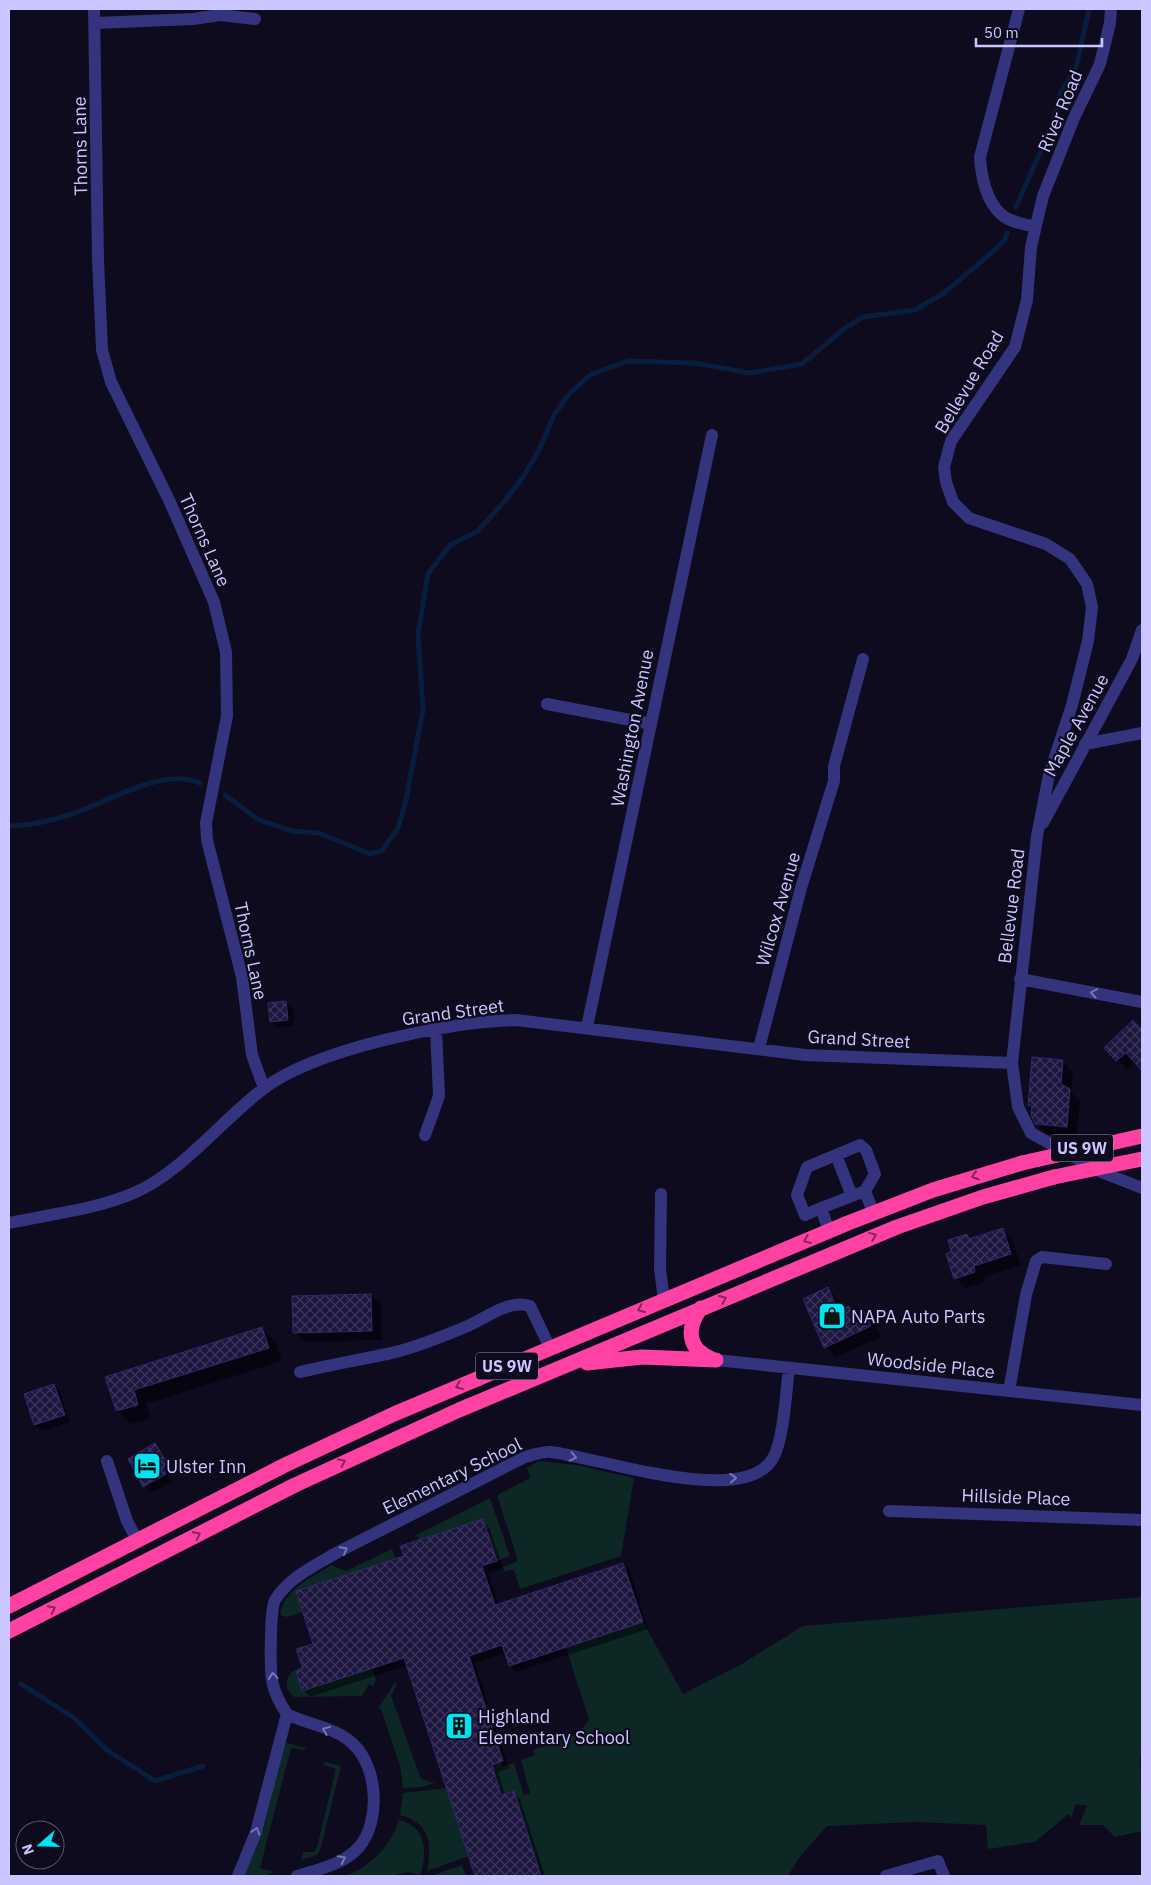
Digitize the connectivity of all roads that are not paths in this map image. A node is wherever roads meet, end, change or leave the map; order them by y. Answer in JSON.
{"nodes":[{"id":1,"x":94,"y":9,"type":"edge"},
{"id":2,"x":1019,"y":9,"type":"edge"},
{"id":3,"x":1111,"y":9,"type":"edge"},
{"id":4,"x":255,"y":19,"type":"dead end"},
{"id":5,"x":95,"y":23,"type":"junction"},
{"id":6,"x":1035,"y":226,"type":"junction"},
{"id":7,"x":712,"y":435,"type":"dead end"},
{"id":8,"x":1142,"y":630,"type":"edge"},
{"id":9,"x":862,"y":659,"type":"dead end"},
{"id":10,"x":547,"y":704,"type":"dead end"},
{"id":11,"x":651,"y":724,"type":"junction"},
{"id":12,"x":1142,"y":733,"type":"edge"},
{"id":13,"x":1085,"y":744,"type":"junction"},
{"id":14,"x":1037,"y":836,"type":"junction"},
{"id":15,"x":1020,"y":979,"type":"junction"},
{"id":16,"x":1142,"y":1002,"type":"edge"},
{"id":17,"x":587,"y":1027,"type":"junction"},
{"id":18,"x":436,"y":1029,"type":"junction"},
{"id":19,"x":759,"y":1048,"type":"junction"},
{"id":20,"x":1012,"y":1063,"type":"junction"},
{"id":21,"x":264,"y":1088,"type":"junction"},
{"id":22,"x":425,"y":1135,"type":"dead end"},
{"id":23,"x":1142,"y":1136,"type":"edge"},
{"id":24,"x":836,"y":1155,"type":"junction"},
{"id":25,"x":1142,"y":1159,"type":"edge"},
{"id":26,"x":1142,"y":1188,"type":"edge"},
{"id":27,"x":865,"y":1191,"type":"junction"},
{"id":28,"x":661,"y":1194,"type":"dead end"},
{"id":29,"x":852,"y":1196,"type":"junction"},
{"id":30,"x":821,"y":1208,"type":"junction"},
{"id":31,"x":873,"y":1212,"type":"junction"},
{"id":32,"x":9,"y":1223,"type":"edge"},
{"id":33,"x":829,"y":1231,"type":"junction"},
{"id":34,"x":1106,"y":1264,"type":"dead end"},
{"id":35,"x":664,"y":1300,"type":"junction"},
{"id":36,"x":701,"y":1308,"type":"junction"},
{"id":37,"x":550,"y":1348,"type":"junction"},
{"id":38,"x":716,"y":1360,"type":"junction"},
{"id":39,"x":789,"y":1368,"type":"junction"},
{"id":40,"x":300,"y":1372,"type":"dead end"},
{"id":41,"x":549,"y":1372,"type":"junction"},
{"id":42,"x":1009,"y":1391,"type":"junction"},
{"id":43,"x":1142,"y":1405,"type":"edge"},
{"id":44,"x":107,"y":1462,"type":"dead end"},
{"id":45,"x":889,"y":1511,"type":"dead end"},
{"id":46,"x":1142,"y":1520,"type":"edge"},
{"id":47,"x":137,"y":1540,"type":"junction"},
{"id":48,"x":9,"y":1606,"type":"edge"},
{"id":49,"x":9,"y":1631,"type":"edge"},
{"id":50,"x":287,"y":1714,"type":"junction"},
{"id":51,"x":238,"y":1876,"type":"edge"},
{"id":52,"x":297,"y":1876,"type":"edge"},
{"id":53,"x":886,"y":1876,"type":"edge"},
{"id":54,"x":944,"y":1876,"type":"edge"}],
"edges":[{"from":1,"to":5,"type":"street","name":"Thorns Lane"},
{"from":2,"to":6,"type":"street"},
{"from":3,"to":6,"type":"street","name":"River Road"},
{"from":4,"to":5,"type":"street"},
{"from":5,"to":21,"type":"street","name":"Thorns Lane"},
{"from":6,"to":14,"type":"street","name":"Bellevue Road"},
{"from":7,"to":11,"type":"street","name":"Washington Avenue"},
{"from":8,"to":13,"type":"street","name":"Maple Avenue"},
{"from":9,"to":19,"type":"street","name":"Wilcox Avenue"},
{"from":10,"to":11,"type":"street"},
{"from":11,"to":17,"type":"street","name":"Washington Avenue"},
{"from":12,"to":13,"type":"street"},
{"from":13,"to":14,"type":"street","name":"Maple Avenue"},
{"from":14,"to":15,"type":"street","name":"Bellevue Road"},
{"from":16,"to":15,"type":"street","one_way":true},
{"from":15,"to":20,"type":"street","name":"Bellevue Road"},
{"from":17,"to":18,"type":"street","name":"Grand Street"},
{"from":17,"to":19,"type":"street","name":"Grand Street"},
{"from":18,"to":21,"type":"street","name":"Grand Street"},
{"from":18,"to":22,"type":"street"},
{"from":19,"to":20,"type":"street","name":"Grand Street"},
{"from":20,"to":26,"type":"street","name":"Bellevue Road"},
{"from":21,"to":32,"type":"street","name":"Grand Street"},
{"from":23,"to":31,"type":"highway","number":"US 9W","one_way":true,"bridge":true},
{"from":24,"to":27,"type":"street"},
{"from":24,"to":29,"type":"street"},
{"from":24,"to":30,"type":"street"},
{"from":36,"to":25,"type":"highway","number":"US 9W","one_way":true,"bridge":true},
{"from":27,"to":29,"type":"street"},
{"from":27,"to":31,"type":"street"},
{"from":28,"to":35,"type":"street"},
{"from":29,"to":30,"type":"street"},
{"from":30,"to":33,"type":"street"},
{"from":31,"to":33,"type":"highway","number":"US 9W"},
{"from":33,"to":35,"type":"highway","number":"US 9W","one_way":true},
{"from":34,"to":42,"type":"street"},
{"from":35,"to":37,"type":"highway","number":"US 9W","one_way":true},
{"from":36,"to":38,"type":"highway"},
{"from":36,"to":41,"type":"highway","number":"US 9W"},
{"from":37,"to":40,"type":"street"},
{"from":37,"to":47,"type":"highway","number":"US 9W","one_way":true},
{"from":38,"to":39,"type":"street","name":"Woodside Place"},
{"from":38,"to":41,"type":"highway"},
{"from":39,"to":42,"type":"street","name":"Woodside Place"},
{"from":50,"to":39,"type":"street","name":"Elementary School","one_way":true},
{"from":49,"to":41,"type":"highway","number":"US 9W","one_way":true},
{"from":42,"to":43,"type":"street","name":"Woodside Place"},
{"from":44,"to":47,"type":"street"},
{"from":45,"to":46,"type":"street","name":"Hillside Place"},
{"from":47,"to":48,"type":"highway","number":"US 9W"},
{"from":51,"to":50,"type":"street","one_way":true},
{"from":52,"to":50,"type":"street","one_way":true},
{"from":53,"to":54,"type":"street"}]}
